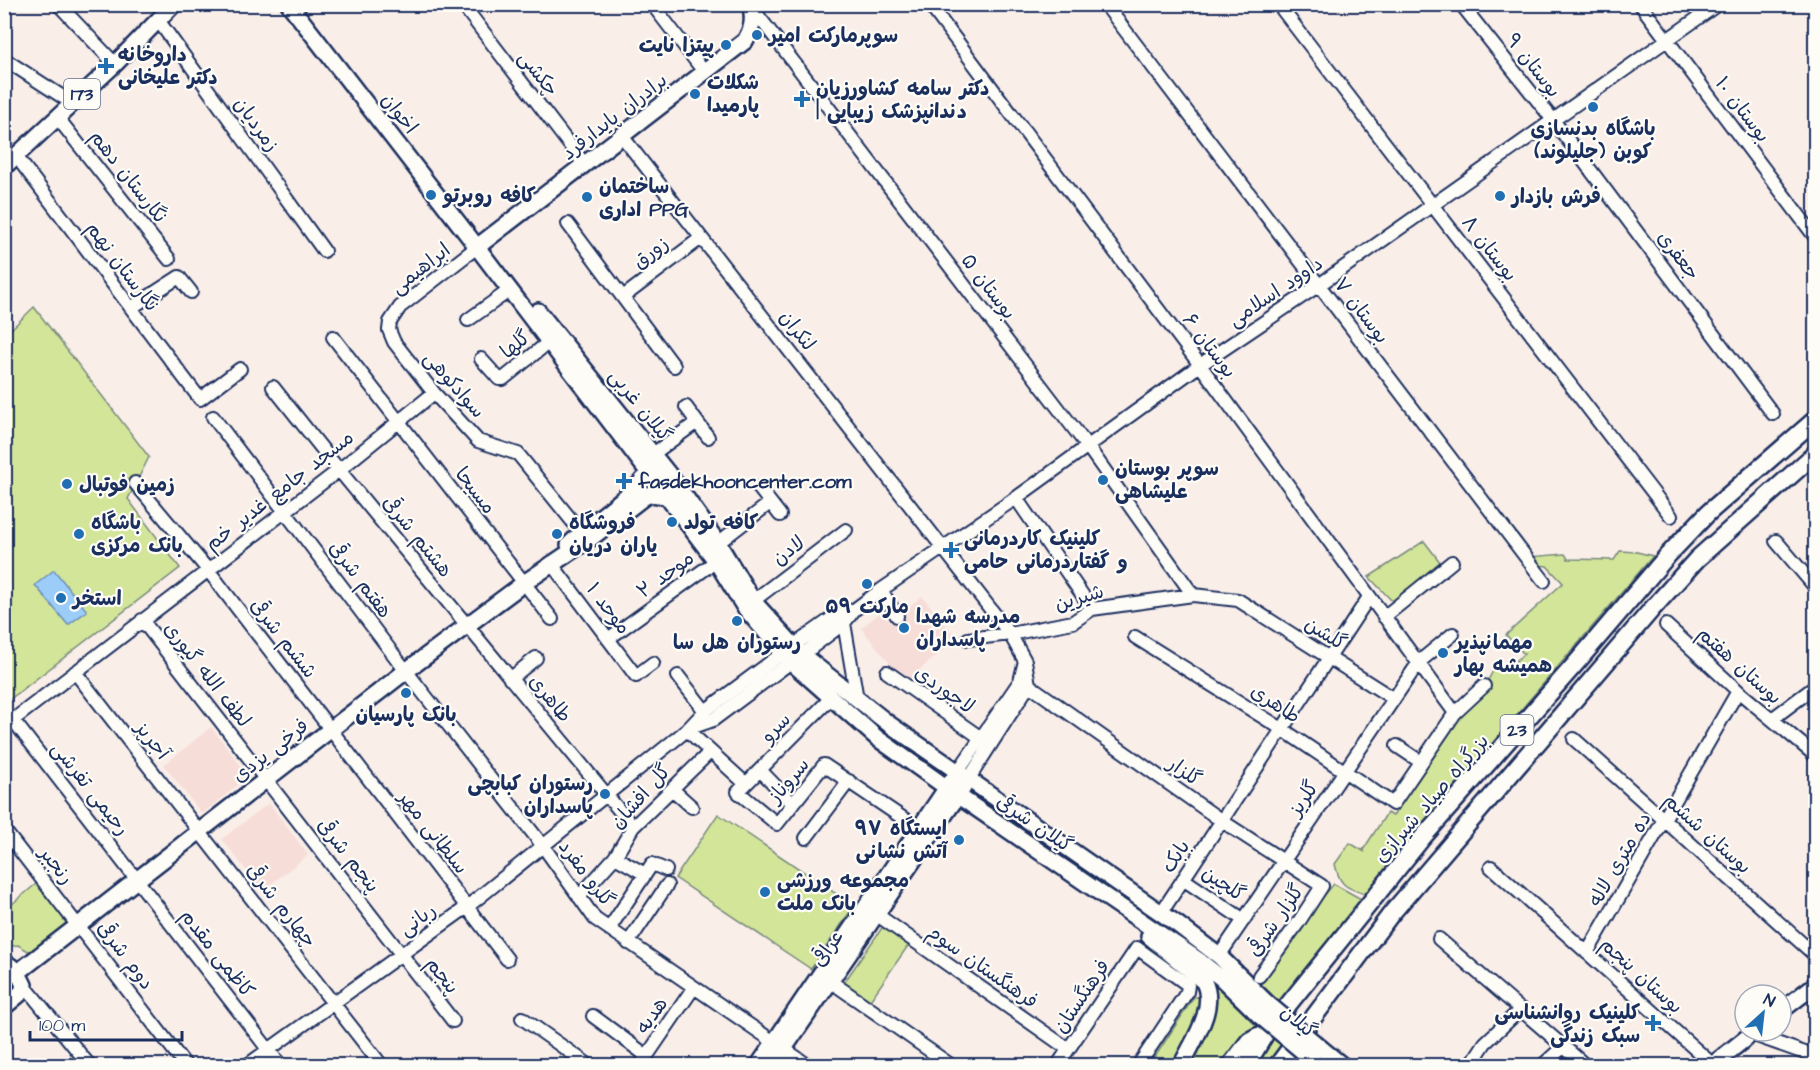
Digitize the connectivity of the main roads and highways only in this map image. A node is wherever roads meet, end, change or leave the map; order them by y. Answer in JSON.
{"nodes":[{"id":1,"x":174,"y":4,"type":"edge"},
{"id":2,"x":289,"y":4,"type":"edge"},
{"id":3,"x":751,"y":5,"type":"edge"},
{"id":4,"x":4,"y":167,"type":"edge"},
{"id":5,"x":480,"y":245,"type":"junction"},
{"id":6,"x":1815,"y":419,"type":"edge"},
{"id":7,"x":1815,"y":453,"type":"edge"},
{"id":8,"x":654,"y":463,"type":"junction"},
{"id":9,"x":667,"y":489,"type":"junction"},
{"id":10,"x":551,"y":563,"type":"junction"},
{"id":11,"x":792,"y":654,"type":"junction"},
{"id":12,"x":963,"y":776,"type":"junction"},
{"id":13,"x":952,"y":792,"type":"junction"},
{"id":14,"x":985,"y":792,"type":"junction"},
{"id":15,"x":975,"y":808,"type":"junction"},
{"id":16,"x":1070,"y":850,"type":"junction"},
{"id":17,"x":1060,"y":866,"type":"junction"},
{"id":18,"x":1138,"y":918,"type":"junction"},
{"id":19,"x":12,"y":969,"type":"edge"},
{"id":20,"x":1815,"y":984,"type":"edge"},
{"id":21,"x":1793,"y":1001,"type":"edge"},
{"id":22,"x":4,"y":1007,"type":"edge"},
{"id":23,"x":1263,"y":1009,"type":"junction"},
{"id":24,"x":1267,"y":1031,"type":"junction"},
{"id":25,"x":1739,"y":1043,"type":"edge"},
{"id":26,"x":779,"y":1045,"type":"junction"},
{"id":27,"x":1318,"y":1058,"type":"edge"},
{"id":28,"x":758,"y":1065,"type":"edge"},
{"id":29,"x":772,"y":1065,"type":"edge"},
{"id":30,"x":1181,"y":1065,"type":"edge"},
{"id":31,"x":1230,"y":1065,"type":"edge"},
{"id":32,"x":1246,"y":1065,"type":"edge"},
{"id":33,"x":1276,"y":1065,"type":"edge"},
{"id":34,"x":1343,"y":1065,"type":"edge"},
{"id":35,"x":1711,"y":1065,"type":"edge"}],
"edges":[{"from":1,"to":4,"type":"main road","number":"173"},
{"from":2,"to":5,"type":"main road","name":"اخوان"},
{"from":3,"to":5,"type":"main road","name":"برادران پایدارفرد"},
{"from":5,"to":8,"type":"main road","name":"گیلان غربی"},
{"from":5,"to":8,"type":"main road","name":"گیلان غربی"},
{"from":6,"to":24,"type":"highway","name":"بزرگراه صیاد شیرازی","number":"23"},
{"from":7,"to":33,"type":"highway","number":"23"},
{"from":8,"to":9,"type":"main road","name":"گیلان غربی"},
{"from":8,"to":10,"type":"main road","name":"فرخی یزدی"},
{"from":9,"to":10,"type":"main road","name":"فرخی یزدی"},
{"from":9,"to":11,"type":"main road","name":"گیلان غربی"},
{"from":9,"to":11,"type":"main road","name":"گیلان غربی"},
{"from":10,"to":19,"type":"main road","name":"فرخی یزدی"},
{"from":11,"to":12,"type":"main road","name":"گیلان شرقی"},
{"from":11,"to":13,"type":"main road","name":"گیلان شرقی"},
{"from":12,"to":13,"type":"main road"},
{"from":12,"to":14,"type":"main road","name":"گیلان شرقی"},
{"from":13,"to":15,"type":"main road","name":"گیلان شرقی"},
{"from":13,"to":26,"type":"main road","name":"عراقی"},
{"from":13,"to":26,"type":"main road","name":"عراقی"},
{"from":14,"to":15,"type":"main road"},
{"from":14,"to":16,"type":"main road","name":"گیلان شرقی"},
{"from":15,"to":17,"type":"main road","name":"گیلان شرقی"},
{"from":16,"to":17,"type":"main road"},
{"from":16,"to":23,"type":"main road","name":"گیلان شرقی"},
{"from":17,"to":18,"type":"main road","name":"گیلان شرقی"},
{"from":18,"to":23,"type":"main road","name":"گیلان شرقی"},
{"from":18,"to":30,"type":"main road"},
{"from":19,"to":22,"type":"main road","name":"فرخی یزدی"},
{"from":20,"to":21,"type":"main road"},
{"from":23,"to":27,"type":"main road","name":"گیلان","bridge":true},
{"from":24,"to":31,"type":"highway"},
{"from":24,"to":32,"type":"highway","name":"بزرگراه صیاد شیرازی","number":"23"},
{"from":25,"to":35,"type":"main road"},
{"from":26,"to":28,"type":"main road","name":"عراقی"},
{"from":26,"to":29,"type":"main road","name":"عراقی"},
{"from":27,"to":34,"type":"main road"}]}
